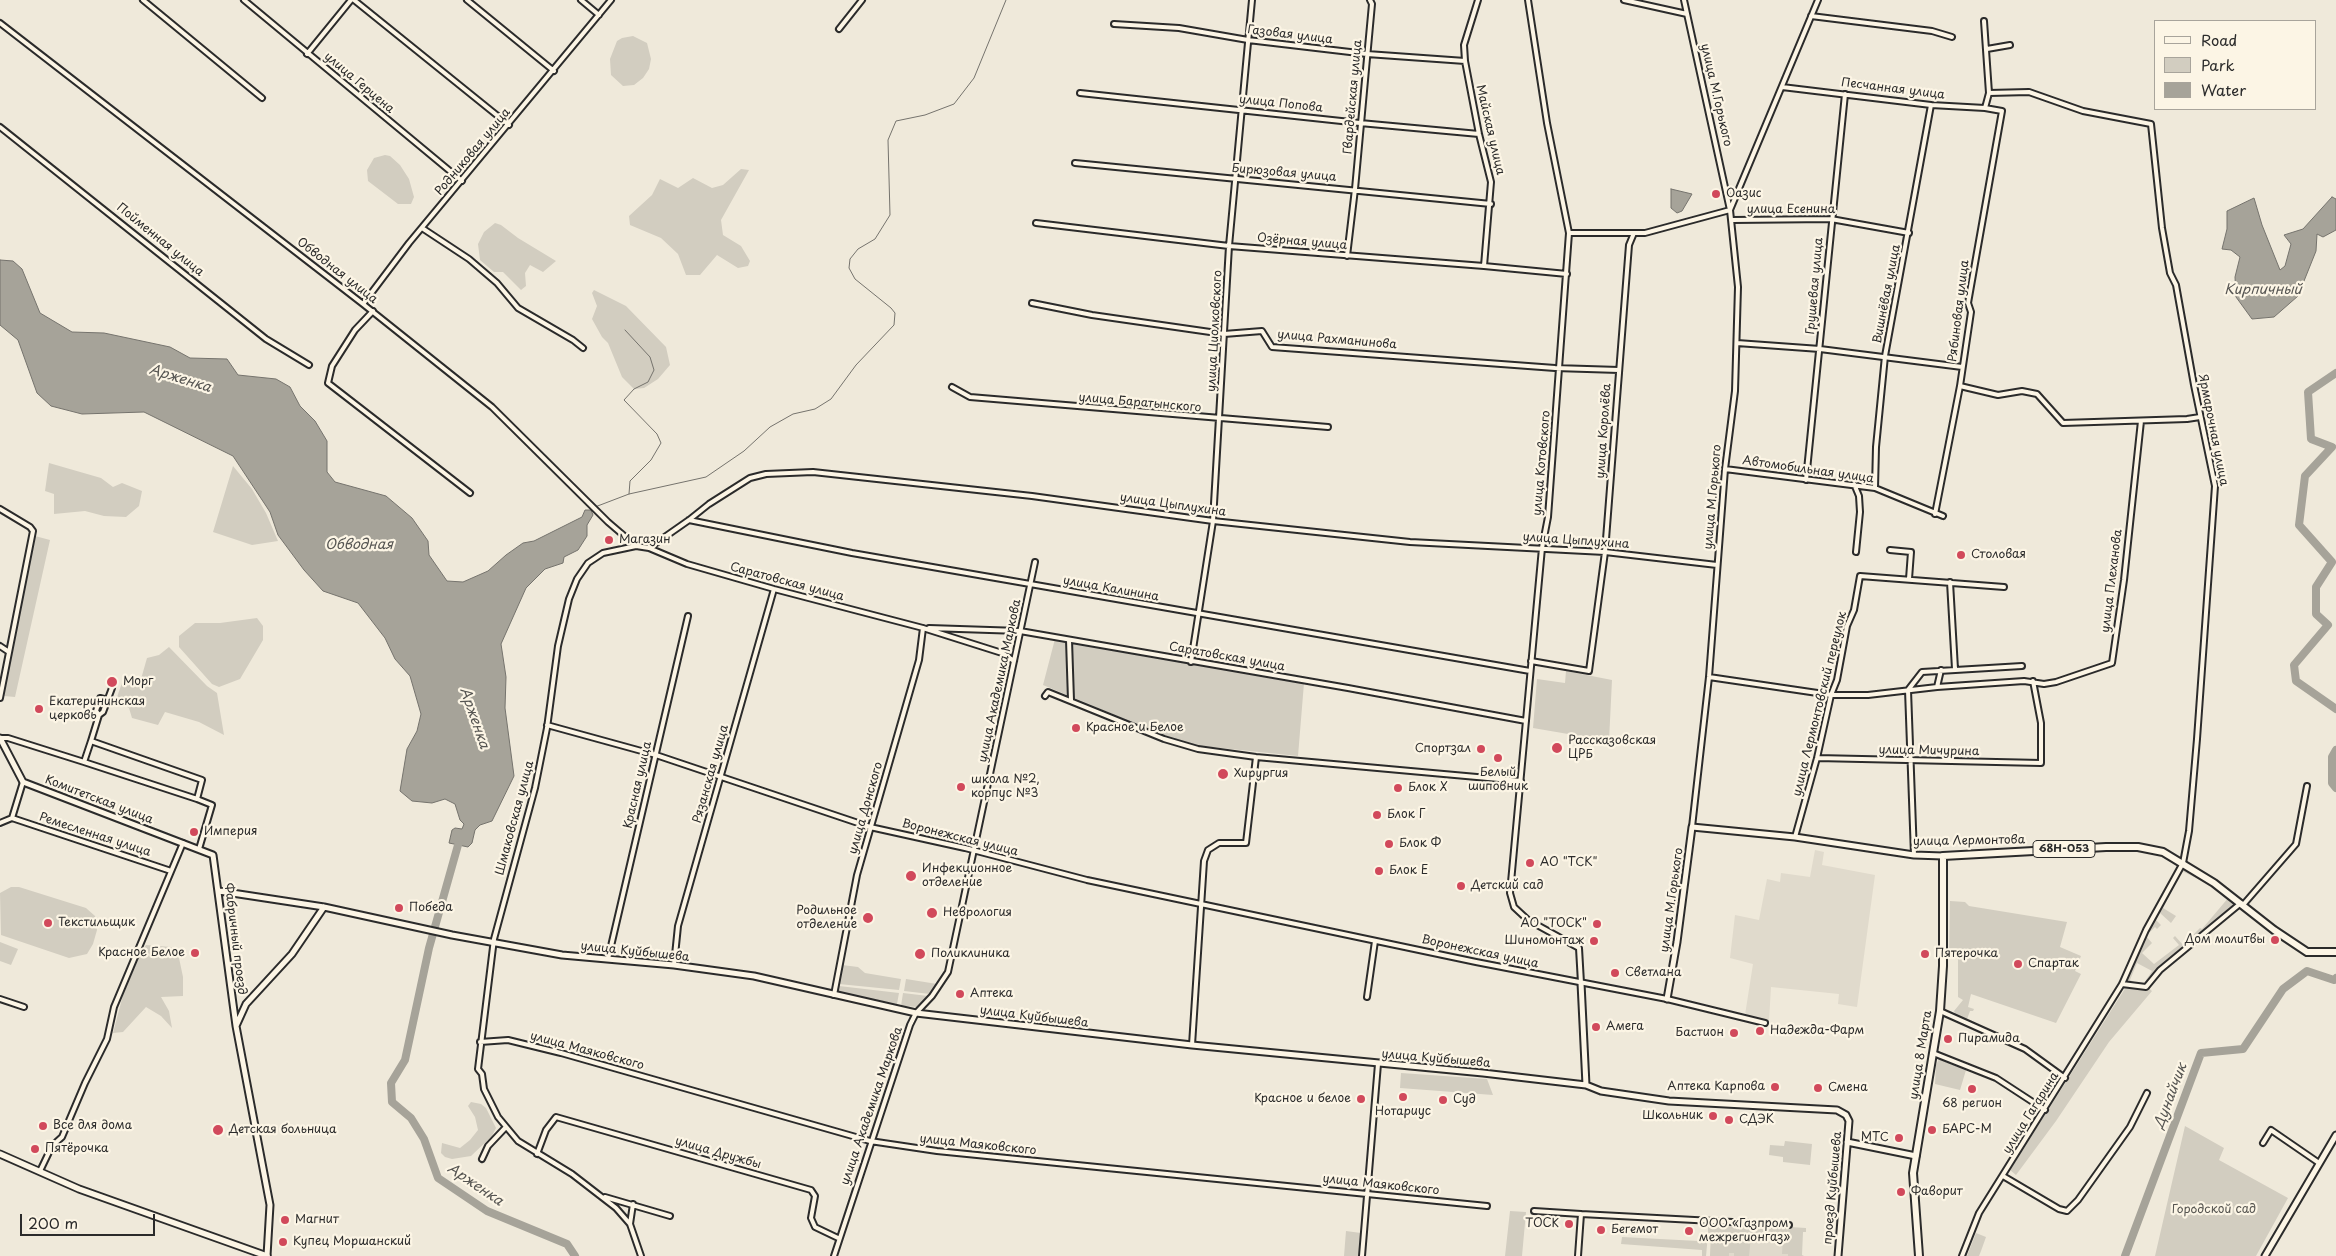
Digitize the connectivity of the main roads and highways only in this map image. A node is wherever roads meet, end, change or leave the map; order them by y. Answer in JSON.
{"nodes":[{"id":1,"x":1943,"y":856,"type":"joint"},
{"id":2,"x":2336,"y":952,"type":"edge"},
{"id":3,"x":0,"y":1154,"type":"edge"},
{"id":4,"x":267,"y":1256,"type":"edge"},
{"id":5,"x":1919,"y":1256,"type":"edge"}],
"edges":[{"from":1,"to":2,"type":"main road","name":"улица Лермонтова","number":"68Н-053"},
{"from":1,"to":5,"type":"main road","name":"улица 8 Марта"},
{"from":3,"to":4,"type":"main road"}]}
